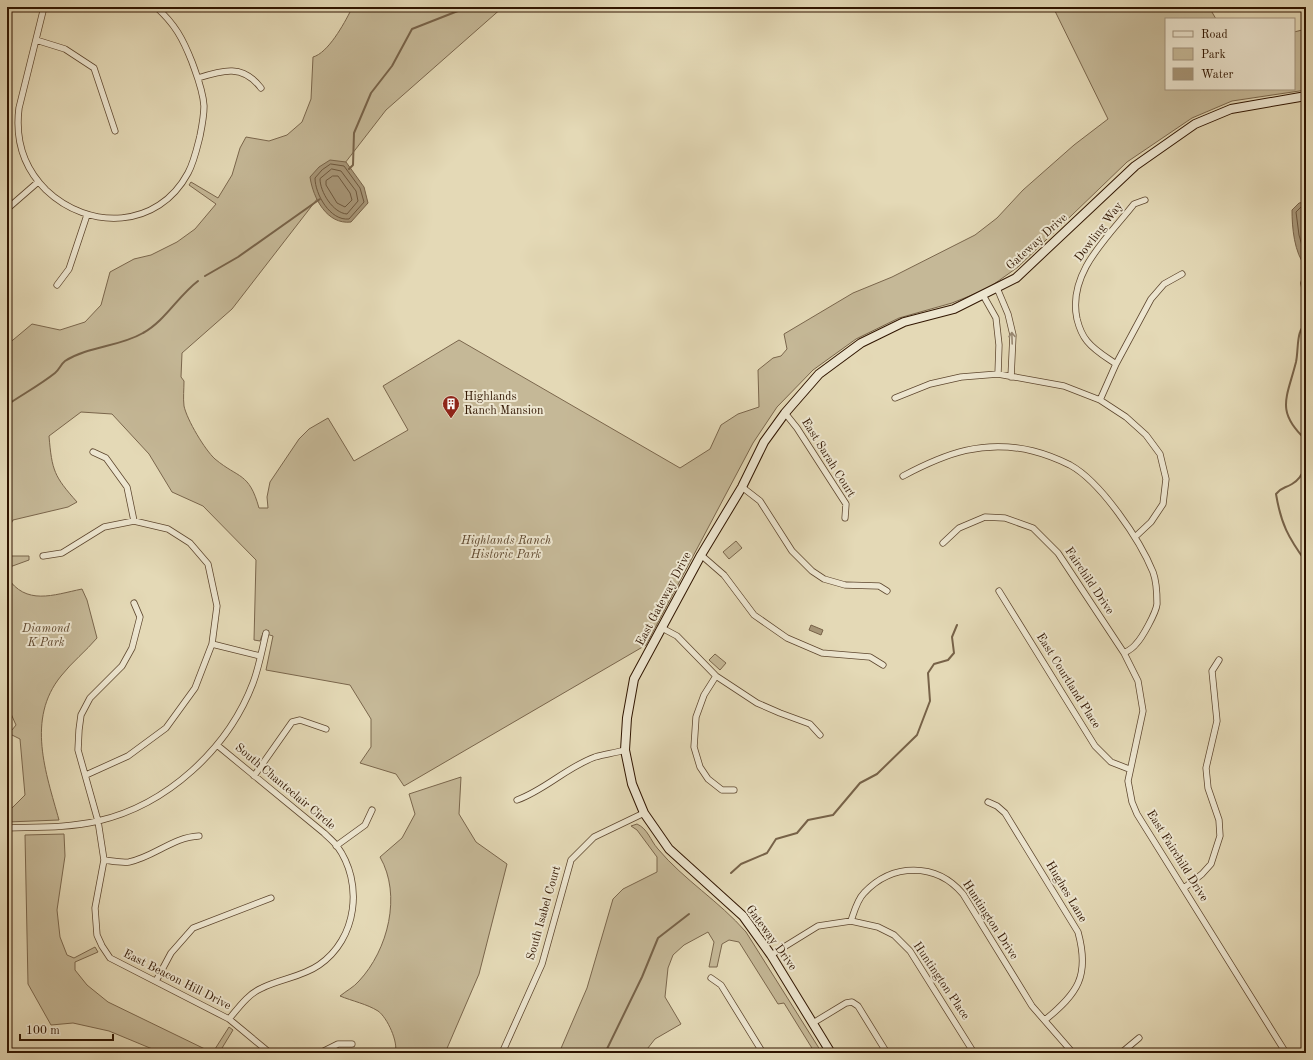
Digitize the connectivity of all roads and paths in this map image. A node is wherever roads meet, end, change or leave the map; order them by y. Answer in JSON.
{"nodes":[{"id":1,"x":44,"y":7,"type":"edge"},
{"id":2,"x":156,"y":7,"type":"edge"},
{"id":3,"x":36,"y":40,"type":"junction"},
{"id":4,"x":198,"y":78,"type":"junction"},
{"id":5,"x":261,"y":88,"type":"dead end"},
{"id":6,"x":1306,"y":96,"type":"edge"},
{"id":7,"x":115,"y":131,"type":"dead end"},
{"id":8,"x":38,"y":182,"type":"junction"},
{"id":9,"x":1145,"y":200,"type":"dead end"},
{"id":10,"x":7,"y":209,"type":"edge"},
{"id":11,"x":87,"y":215,"type":"junction"},
{"id":12,"x":1182,"y":274,"type":"dead end"},
{"id":13,"x":58,"y":285,"type":"dead end"},
{"id":14,"x":997,"y":288,"type":"junction"},
{"id":15,"x":983,"y":295,"type":"junction"},
{"id":16,"x":1116,"y":364,"type":"junction"},
{"id":17,"x":998,"y":374,"type":"junction"},
{"id":18,"x":1011,"y":377,"type":"junction"},
{"id":19,"x":895,"y":398,"type":"dead end"},
{"id":20,"x":1100,"y":400,"type":"junction"},
{"id":21,"x":785,"y":413,"type":"junction"},
{"id":22,"x":93,"y":452,"type":"dead end"},
{"id":23,"x":903,"y":476,"type":"dead end"},
{"id":24,"x":742,"y":487,"type":"junction"},
{"id":25,"x":845,"y":518,"type":"dead end"},
{"id":26,"x":134,"y":522,"type":"junction"},
{"id":27,"x":1136,"y":537,"type":"junction"},
{"id":28,"x":943,"y":543,"type":"dead end"},
{"id":29,"x":701,"y":555,"type":"junction"},
{"id":30,"x":43,"y":556,"type":"dead end"},
{"id":31,"x":887,"y":591,"type":"dead end"},
{"id":32,"x":999,"y":591,"type":"dead end"},
{"id":33,"x":134,"y":603,"type":"dead end"},
{"id":34,"x":662,"y":628,"type":"junction"},
{"id":35,"x":266,"y":633,"type":"dead end"},
{"id":36,"x":212,"y":644,"type":"junction"},
{"id":37,"x":1124,"y":654,"type":"junction"},
{"id":38,"x":260,"y":656,"type":"junction"},
{"id":39,"x":1219,"y":660,"type":"dead end"},
{"id":40,"x":883,"y":665,"type":"dead end"},
{"id":41,"x":716,"y":676,"type":"junction"},
{"id":42,"x":326,"y":729,"type":"dead end"},
{"id":43,"x":820,"y":735,"type":"dead end"},
{"id":44,"x":217,"y":745,"type":"junction"},
{"id":45,"x":625,"y":750,"type":"junction"},
{"id":46,"x":1129,"y":769,"type":"junction"},
{"id":47,"x":86,"y":775,"type":"junction"},
{"id":48,"x":254,"y":776,"type":"junction"},
{"id":49,"x":734,"y":790,"type":"dead end"},
{"id":50,"x":517,"y":800,"type":"dead end"},
{"id":51,"x":988,"y":802,"type":"dead end"},
{"id":52,"x":372,"y":810,"type":"dead end"},
{"id":53,"x":644,"y":813,"type":"junction"},
{"id":54,"x":98,"y":821,"type":"junction"},
{"id":55,"x":7,"y":828,"type":"edge"},
{"id":56,"x":199,"y":836,"type":"dead end"},
{"id":57,"x":336,"y":846,"type":"junction"},
{"id":58,"x":104,"y":860,"type":"junction"},
{"id":59,"x":1184,"y":888,"type":"junction"},
{"id":60,"x":271,"y":898,"type":"dead end"},
{"id":61,"x":851,"y":921,"type":"junction"},
{"id":62,"x":770,"y":954,"type":"junction"},
{"id":63,"x":711,"y":978,"type":"dead end"},
{"id":64,"x":156,"y":981,"type":"junction"},
{"id":65,"x":229,"y":1019,"type":"junction"},
{"id":66,"x":1045,"y":1020,"type":"junction"},
{"id":67,"x":813,"y":1024,"type":"junction"},
{"id":68,"x":1139,"y":1038,"type":"dead end"},
{"id":69,"x":352,"y":1044,"type":"dead end"},
{"id":70,"x":270,"y":1053,"type":"edge"},
{"id":71,"x":320,"y":1053,"type":"edge"},
{"id":72,"x":502,"y":1053,"type":"edge"},
{"id":73,"x":763,"y":1053,"type":"edge"},
{"id":74,"x":831,"y":1053,"type":"edge"},
{"id":75,"x":887,"y":1053,"type":"edge"},
{"id":76,"x":974,"y":1053,"type":"edge"},
{"id":77,"x":1073,"y":1053,"type":"edge"},
{"id":78,"x":1121,"y":1053,"type":"edge"},
{"id":79,"x":1286,"y":1053,"type":"edge"}],
"edges":[{"from":1,"to":3,"type":"street"},
{"from":2,"to":4,"type":"street"},
{"from":3,"to":7,"type":"street"},
{"from":3,"to":8,"type":"street"},
{"from":4,"to":5,"type":"street"},
{"from":4,"to":11,"type":"street"},
{"from":6,"to":14,"type":"street","name":"Gateway Drive"},
{"from":8,"to":10,"type":"street"},
{"from":8,"to":11,"type":"street"},
{"from":9,"to":16,"type":"street","name":"Dowling Way"},
{"from":11,"to":13,"type":"street"},
{"from":12,"to":16,"type":"street"},
{"from":14,"to":15,"type":"street","name":"Gateway Drive"},
{"from":18,"to":14,"type":"street","one_way":true},
{"from":15,"to":17,"type":"street"},
{"from":15,"to":21,"type":"street","name":"Gateway Drive"},
{"from":16,"to":20,"type":"street"},
{"from":17,"to":18,"type":"street"},
{"from":17,"to":19,"type":"street"},
{"from":18,"to":20,"type":"street"},
{"from":20,"to":27,"type":"street"},
{"from":21,"to":24,"type":"street","name":"East Gateway Drive"},
{"from":21,"to":25,"type":"street","name":"East Sarah Court"},
{"from":22,"to":26,"type":"street"},
{"from":23,"to":27,"type":"street"},
{"from":24,"to":29,"type":"street","name":"East Gateway Drive"},
{"from":24,"to":31,"type":"street"},
{"from":26,"to":30,"type":"street"},
{"from":26,"to":36,"type":"street"},
{"from":27,"to":37,"type":"street"},
{"from":28,"to":37,"type":"street","name":"Fairchild Drive"},
{"from":29,"to":34,"type":"street","name":"East Gateway Drive"},
{"from":29,"to":40,"type":"street"},
{"from":32,"to":46,"type":"street","name":"East Courtland Place"},
{"from":33,"to":47,"type":"street","name":"East Beacon Hill Drive"},
{"from":34,"to":41,"type":"street"},
{"from":34,"to":45,"type":"street","name":"East Gateway Drive"},
{"from":35,"to":38,"type":"street"},
{"from":36,"to":38,"type":"street"},
{"from":36,"to":47,"type":"street"},
{"from":37,"to":46,"type":"street","name":"East Fairchild Drive"},
{"from":38,"to":44,"type":"street"},
{"from":39,"to":59,"type":"street"},
{"from":41,"to":43,"type":"street"},
{"from":41,"to":49,"type":"street"},
{"from":42,"to":48,"type":"street"},
{"from":44,"to":48,"type":"street","name":"South Chanteclair Circle"},
{"from":44,"to":54,"type":"street"},
{"from":45,"to":50,"type":"street"},
{"from":45,"to":53,"type":"street","name":"East Gateway Drive"},
{"from":46,"to":59,"type":"street","name":"East Fairchild Drive"},
{"from":47,"to":54,"type":"street","name":"East Beacon Hill Drive"},
{"from":48,"to":57,"type":"street","name":"South Chanteclair Circle"},
{"from":51,"to":66,"type":"street","name":"Hughes Lane"},
{"from":52,"to":57,"type":"street"},
{"from":53,"to":62,"type":"street","name":"Gateway Drive"},
{"from":53,"to":72,"type":"street","name":"South Isabel Court"},
{"from":54,"to":55,"type":"street"},
{"from":54,"to":58,"type":"street","name":"East Beacon Hill Drive"},
{"from":56,"to":58,"type":"street"},
{"from":57,"to":65,"type":"street","name":"South Chanteclair Circle"},
{"from":58,"to":64,"type":"street","name":"East Beacon Hill Drive"},
{"from":59,"to":79,"type":"street","name":"East Fairchild Drive"},
{"from":60,"to":64,"type":"street"},
{"from":61,"to":62,"type":"street","name":"Huntington Place"},
{"from":61,"to":66,"type":"street","name":"Huntington Drive"},
{"from":61,"to":76,"type":"street","name":"Huntington Place"},
{"from":62,"to":67,"type":"street","name":"Gateway Drive"},
{"from":63,"to":73,"type":"street"},
{"from":64,"to":65,"type":"street","name":"East Beacon Hill Drive"},
{"from":65,"to":70,"type":"street","name":"East Beacon Hill Drive"},
{"from":66,"to":77,"type":"street","name":"Huntington Drive"},
{"from":67,"to":74,"type":"street","name":"Gateway Drive"},
{"from":67,"to":75,"type":"street"},
{"from":68,"to":78,"type":"street"},
{"from":69,"to":71,"type":"street"}]}
